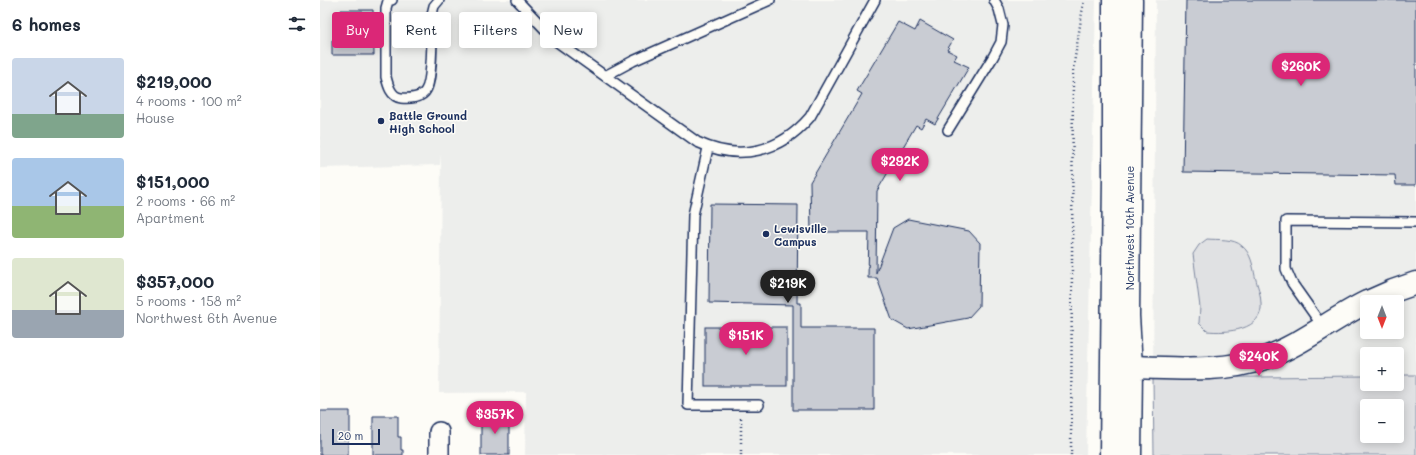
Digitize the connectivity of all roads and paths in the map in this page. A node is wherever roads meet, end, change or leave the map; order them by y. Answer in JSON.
{"nodes":[{"id":1,"x":392,"y":0,"type":"edge"},
{"id":2,"x":439,"y":0,"type":"edge"},
{"id":3,"x":517,"y":0,"type":"edge"},
{"id":4,"x":770,"y":0,"type":"edge"},
{"id":5,"x":875,"y":0,"type":"edge"},
{"id":6,"x":994,"y":0,"type":"edge"},
{"id":7,"x":1084,"y":0,"type":"edge"},
{"id":8,"x":1114,"y":0,"type":"edge"},
{"id":9,"x":1131,"y":0,"type":"edge"},
{"id":10,"x":605,"y":76,"type":"junction"},
{"id":11,"x":948,"y":130,"type":"dead end"},
{"id":12,"x":708,"y":148,"type":"junction"},
{"id":13,"x":1416,"y":222,"type":"edge"},
{"id":14,"x":1416,"y":283,"type":"edge"},
{"id":15,"x":1384,"y":295,"type":"edge"},
{"id":16,"x":1360,"y":306,"type":"edge"},
{"id":17,"x":1323,"y":327,"type":"junction"},
{"id":18,"x":1131,"y":367,"type":"junction"},
{"id":19,"x":741,"y":406,"type":"junction"},
{"id":20,"x":759,"y":406,"type":"dead end"},
{"id":21,"x":439,"y":432,"type":"dead end"},
{"id":22,"x":439,"y":455,"type":"edge"},
{"id":23,"x":741,"y":455,"type":"edge"},
{"id":24,"x":1072,"y":455,"type":"edge"},
{"id":25,"x":1111,"y":455,"type":"edge"},
{"id":26,"x":1130,"y":455,"type":"edge"}],
"edges":[{"from":1,"to":2,"type":"lane"},
{"from":3,"to":10,"type":"lane"},
{"from":4,"to":10,"type":"lane"},
{"from":5,"to":12,"type":"lane"},
{"from":6,"to":11,"type":"lane"},
{"from":7,"to":24,"type":"path"},
{"from":8,"to":25,"type":"main road","name":"Northwest 10th Avenue"},
{"from":9,"to":18,"type":"main road","name":"Northwest 10th Avenue"},
{"from":10,"to":12,"type":"lane"},
{"from":12,"to":19,"type":"lane"},
{"from":13,"to":17,"type":"lane"},
{"from":14,"to":15,"type":"main road"},
{"from":16,"to":17,"type":"main road"},
{"from":17,"to":18,"type":"main road"},
{"from":18,"to":26,"type":"main road","name":"Northwest 10th Avenue"},
{"from":19,"to":20,"type":"lane"},
{"from":19,"to":23,"type":"path"},
{"from":21,"to":22,"type":"street"}]}
